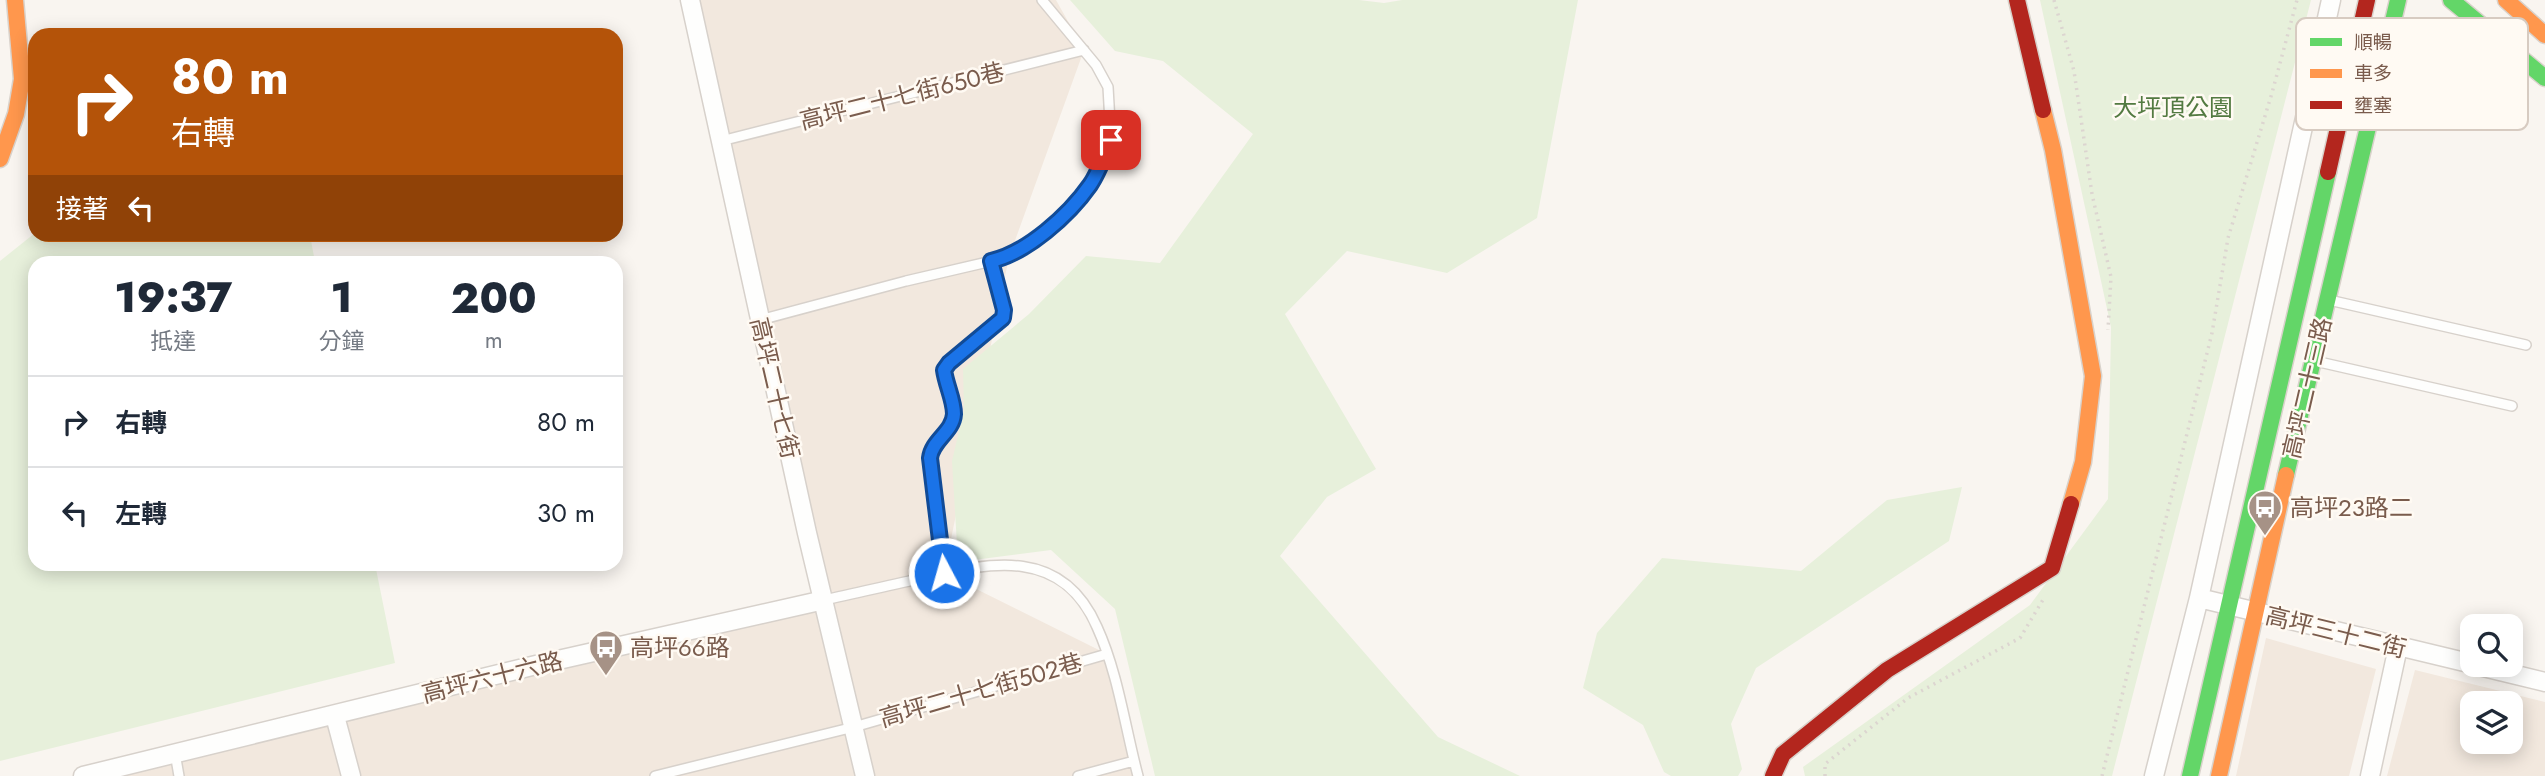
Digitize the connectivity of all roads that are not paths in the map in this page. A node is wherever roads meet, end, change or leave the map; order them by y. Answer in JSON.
{"nodes":[{"id":1,"x":15,"y":0,"type":"edge"},
{"id":2,"x":690,"y":0,"type":"edge"},
{"id":3,"x":1042,"y":0,"type":"edge"},
{"id":4,"x":2017,"y":0,"type":"edge"},
{"id":5,"x":2331,"y":0,"type":"edge"},
{"id":6,"x":2367,"y":0,"type":"edge"},
{"id":7,"x":2398,"y":0,"type":"edge"},
{"id":8,"x":2451,"y":0,"type":"edge"},
{"id":9,"x":2506,"y":0,"type":"edge"},
{"id":10,"x":2327,"y":18,"type":"edge"},
{"id":11,"x":2363,"y":18,"type":"edge"},
{"id":12,"x":2394,"y":18,"type":"edge"},
{"id":13,"x":2473,"y":18,"type":"edge"},
{"id":14,"x":2526,"y":18,"type":"edge"},
{"id":15,"x":2528,"y":20,"type":"edge"},
{"id":16,"x":2545,"y":35,"type":"edge"},
{"id":17,"x":1084,"y":50,"type":"junction"},
{"id":18,"x":2528,"y":64,"type":"edge"},
{"id":19,"x":2545,"y":78,"type":"edge"},
{"id":20,"x":2302,"y":130,"type":"edge"},
{"id":21,"x":2338,"y":130,"type":"edge"},
{"id":22,"x":2369,"y":130,"type":"edge"},
{"id":23,"x":721,"y":141,"type":"junction"},
{"id":24,"x":0,"y":159,"type":"edge"},
{"id":25,"x":991,"y":261,"type":"junction"},
{"id":26,"x":2328,"y":300,"type":"junction"},
{"id":27,"x":760,"y":320,"type":"junction"},
{"id":28,"x":2526,"y":345,"type":"dead end"},
{"id":29,"x":2313,"y":360,"type":"junction"},
{"id":30,"x":2512,"y":407,"type":"dead end"},
{"id":31,"x":944,"y":573,"type":"junction"},
{"id":32,"x":2199,"y":598,"type":"junction"},
{"id":33,"x":824,"y":600,"type":"junction"},
{"id":34,"x":2230,"y":606,"type":"junction"},
{"id":35,"x":2255,"y":612,"type":"junction"},
{"id":36,"x":2398,"y":647,"type":"junction"},
{"id":37,"x":1107,"y":654,"type":"junction"},
{"id":38,"x":2460,"y":662,"type":"edge"},
{"id":39,"x":2523,"y":677,"type":"edge"},
{"id":40,"x":2545,"y":682,"type":"edge"},
{"id":41,"x":335,"y":716,"type":"junction"},
{"id":42,"x":854,"y":727,"type":"junction"},
{"id":43,"x":175,"y":753,"type":"junction"},
{"id":44,"x":1134,"y":761,"type":"junction"},
{"id":45,"x":83,"y":776,"type":"edge"},
{"id":46,"x":179,"y":776,"type":"edge"},
{"id":47,"x":351,"y":776,"type":"edge"},
{"id":48,"x":655,"y":776,"type":"edge"},
{"id":49,"x":865,"y":776,"type":"edge"},
{"id":50,"x":1078,"y":776,"type":"edge"},
{"id":51,"x":1138,"y":776,"type":"edge"},
{"id":52,"x":1773,"y":776,"type":"edge"},
{"id":53,"x":2154,"y":776,"type":"edge"},
{"id":54,"x":2190,"y":776,"type":"edge"},
{"id":55,"x":2219,"y":776,"type":"edge"},
{"id":56,"x":2370,"y":776,"type":"edge"}],
"edges":[{"from":1,"to":24,"type":"street"},
{"from":2,"to":23,"type":"street","name":"高坪二十七街"},
{"from":3,"to":17,"type":"lane"},
{"from":4,"to":52,"type":"street"},
{"from":5,"to":10,"type":"street"},
{"from":6,"to":11,"type":"street","name":"高坪二十三路"},
{"from":7,"to":12,"type":"street","name":"高坪二十三路"},
{"from":8,"to":13,"type":"street"},
{"from":9,"to":14,"type":"street"},
{"from":15,"to":16,"type":"street"},
{"from":17,"to":23,"type":"lane","name":"高坪二十七街650巷"},
{"from":17,"to":25,"type":"lane"},
{"from":18,"to":19,"type":"street"},
{"from":20,"to":32,"type":"street"},
{"from":21,"to":34,"type":"street","name":"高坪二十三路"},
{"from":22,"to":26,"type":"street","name":"高坪二十三路"},
{"from":23,"to":27,"type":"street","name":"高坪二十七街"},
{"from":25,"to":27,"type":"lane"},
{"from":25,"to":31,"type":"lane"},
{"from":26,"to":28,"type":"lane"},
{"from":26,"to":29,"type":"street","name":"高坪二十三路"},
{"from":27,"to":33,"type":"street","name":"高坪二十七街"},
{"from":29,"to":30,"type":"lane"},
{"from":29,"to":35,"type":"street","name":"高坪二十三路"},
{"from":31,"to":33,"type":"lane","name":"高坪六十六路"},
{"from":31,"to":37,"type":"lane","name":"高坪六十六路"},
{"from":32,"to":34,"type":"street","name":"高坪三十二街"},
{"from":32,"to":53,"type":"street"},
{"from":33,"to":41,"type":"street","name":"高坪六十六路"},
{"from":33,"to":42,"type":"street","name":"高坪二十七街"},
{"from":34,"to":35,"type":"street","name":"高坪三十二街"},
{"from":34,"to":54,"type":"street","name":"高坪二十三路"},
{"from":35,"to":36,"type":"street","name":"高坪三十二街"},
{"from":35,"to":55,"type":"street","name":"高坪二十三路"},
{"from":36,"to":38,"type":"street","name":"高坪三十二街"},
{"from":36,"to":56,"type":"street"},
{"from":37,"to":42,"type":"lane","name":"高坪二十七街502巷"},
{"from":37,"to":44,"type":"lane","name":"高坪六十六路"},
{"from":39,"to":40,"type":"street","name":"高坪三十二街"},
{"from":41,"to":43,"type":"street","name":"高坪六十六路"},
{"from":41,"to":47,"type":"street"},
{"from":42,"to":48,"type":"lane","name":"高坪二十七街502巷"},
{"from":42,"to":49,"type":"street","name":"高坪二十七街"},
{"from":43,"to":45,"type":"street","name":"高坪六十六路"},
{"from":43,"to":46,"type":"lane"},
{"from":44,"to":50,"type":"lane"},
{"from":44,"to":51,"type":"lane","name":"高坪六十六路"}]}
